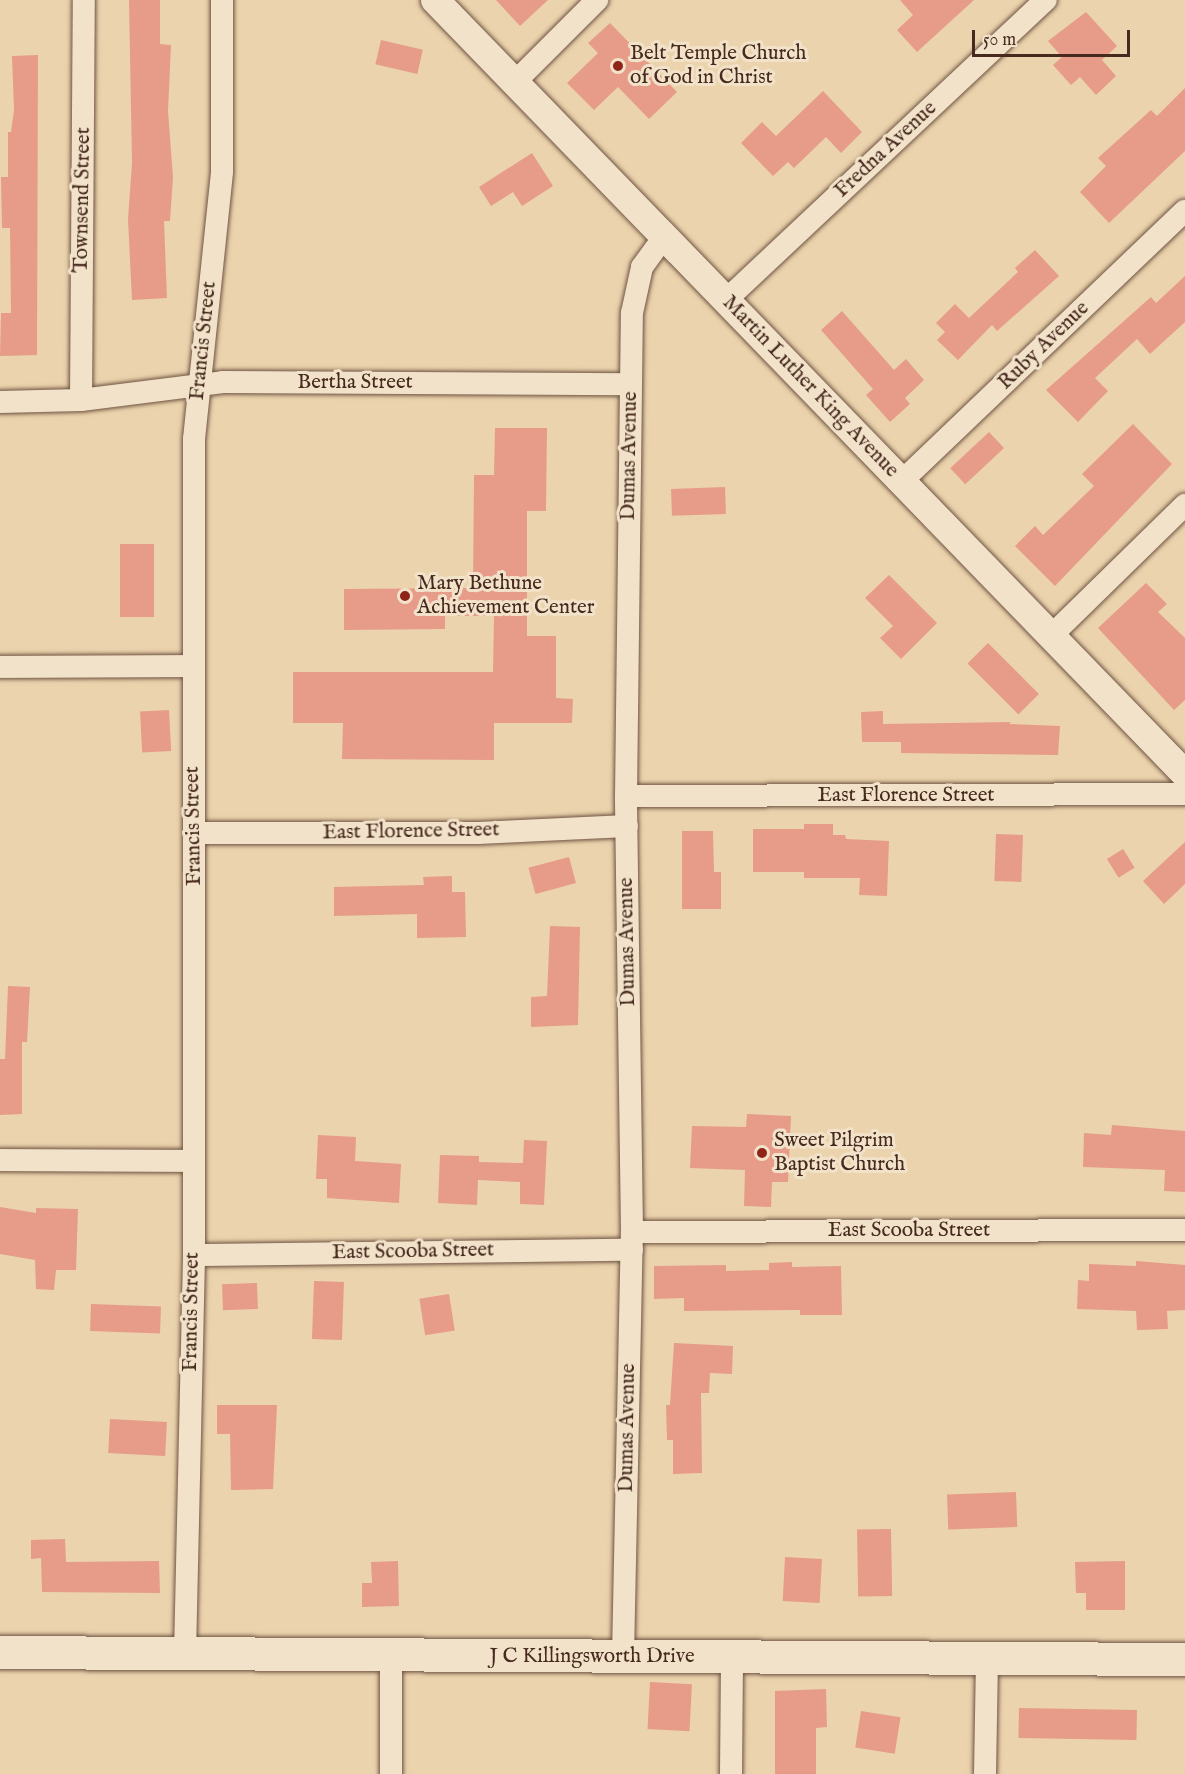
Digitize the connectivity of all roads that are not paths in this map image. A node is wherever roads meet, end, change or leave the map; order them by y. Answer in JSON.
{"nodes":[{"id":1,"x":84,"y":0,"type":"edge"},
{"id":2,"x":222,"y":0,"type":"edge"},
{"id":3,"x":435,"y":0,"type":"edge"},
{"id":4,"x":597,"y":0,"type":"edge"},
{"id":5,"x":1046,"y":0,"type":"edge"},
{"id":6,"x":516,"y":81,"type":"junction"},
{"id":7,"x":1185,"y":211,"type":"edge"},
{"id":8,"x":664,"y":237,"type":"junction"},
{"id":9,"x":725,"y":301,"type":"junction"},
{"id":10,"x":630,"y":384,"type":"junction"},
{"id":11,"x":198,"y":386,"type":"junction"},
{"id":12,"x":81,"y":400,"type":"junction"},
{"id":13,"x":0,"y":402,"type":"edge"},
{"id":14,"x":902,"y":481,"type":"junction"},
{"id":15,"x":1185,"y":505,"type":"edge"},
{"id":16,"x":1050,"y":637,"type":"junction"},
{"id":17,"x":192,"y":666,"type":"junction"},
{"id":18,"x":0,"y":667,"type":"edge"},
{"id":19,"x":1185,"y":774,"type":"edge"},
{"id":20,"x":1185,"y":794,"type":"edge"},
{"id":21,"x":626,"y":796,"type":"junction"},
{"id":22,"x":627,"y":825,"type":"junction"},
{"id":23,"x":195,"y":833,"type":"junction"},
{"id":24,"x":0,"y":1160,"type":"edge"},
{"id":25,"x":194,"y":1161,"type":"junction"},
{"id":26,"x":1185,"y":1230,"type":"edge"},
{"id":27,"x":632,"y":1241,"type":"junction"},
{"id":28,"x":194,"y":1255,"type":"junction"},
{"id":29,"x":0,"y":1652,"type":"edge"},
{"id":30,"x":185,"y":1654,"type":"junction"},
{"id":31,"x":391,"y":1656,"type":"junction"},
{"id":32,"x":623,"y":1656,"type":"junction"},
{"id":33,"x":732,"y":1658,"type":"junction"},
{"id":34,"x":987,"y":1659,"type":"junction"},
{"id":35,"x":1185,"y":1659,"type":"edge"},
{"id":36,"x":391,"y":1774,"type":"edge"},
{"id":37,"x":731,"y":1774,"type":"edge"},
{"id":38,"x":985,"y":1774,"type":"edge"}],
"edges":[{"from":1,"to":12,"type":"street","name":"Townsend Street"},
{"from":2,"to":11,"type":"street","name":"Francis Street"},
{"from":3,"to":6,"type":"street","name":"Martin Luther King Avenue"},
{"from":4,"to":6,"type":"street"},
{"from":5,"to":9,"type":"street","name":"Fredna Avenue"},
{"from":6,"to":8,"type":"street","name":"Martin Luther King Avenue"},
{"from":7,"to":14,"type":"street","name":"Ruby Avenue"},
{"from":8,"to":9,"type":"street","name":"Martin Luther King Avenue"},
{"from":8,"to":10,"type":"street","name":"Dumas Avenue"},
{"from":9,"to":14,"type":"street","name":"Martin Luther King Avenue"},
{"from":10,"to":11,"type":"street","name":"Bertha Street"},
{"from":10,"to":21,"type":"street","name":"Dumas Avenue"},
{"from":11,"to":12,"type":"street","name":"Bertha Street"},
{"from":11,"to":17,"type":"street","name":"Francis Street"},
{"from":12,"to":13,"type":"street","name":"Bertha Street"},
{"from":14,"to":16,"type":"street","name":"Martin Luther King Avenue"},
{"from":15,"to":16,"type":"street"},
{"from":16,"to":19,"type":"street","name":"Martin Luther King Avenue"},
{"from":17,"to":18,"type":"street"},
{"from":17,"to":23,"type":"street","name":"Francis Street"},
{"from":20,"to":21,"type":"street","name":"East Florence Street"},
{"from":21,"to":22,"type":"street","name":"Dumas Avenue"},
{"from":22,"to":23,"type":"street","name":"East Florence Street"},
{"from":22,"to":27,"type":"street","name":"Dumas Avenue"},
{"from":23,"to":25,"type":"street","name":"Francis Street"},
{"from":24,"to":25,"type":"street"},
{"from":25,"to":28,"type":"street","name":"Francis Street"},
{"from":26,"to":27,"type":"street","name":"East Scooba Street"},
{"from":27,"to":28,"type":"street","name":"East Scooba Street"},
{"from":27,"to":32,"type":"street","name":"Dumas Avenue"},
{"from":28,"to":30,"type":"street","name":"Francis Street"},
{"from":29,"to":30,"type":"main road","name":"J C Killingsworth Drive"},
{"from":30,"to":31,"type":"main road","name":"J C Killingsworth Drive"},
{"from":31,"to":32,"type":"main road","name":"J C Killingsworth Drive"},
{"from":31,"to":36,"type":"street"},
{"from":32,"to":33,"type":"main road","name":"J C Killingsworth Drive"},
{"from":33,"to":34,"type":"main road","name":"J C Killingsworth Drive"},
{"from":33,"to":37,"type":"street"},
{"from":34,"to":35,"type":"main road","name":"J C Killingsworth Drive"},
{"from":34,"to":38,"type":"street"}]}
